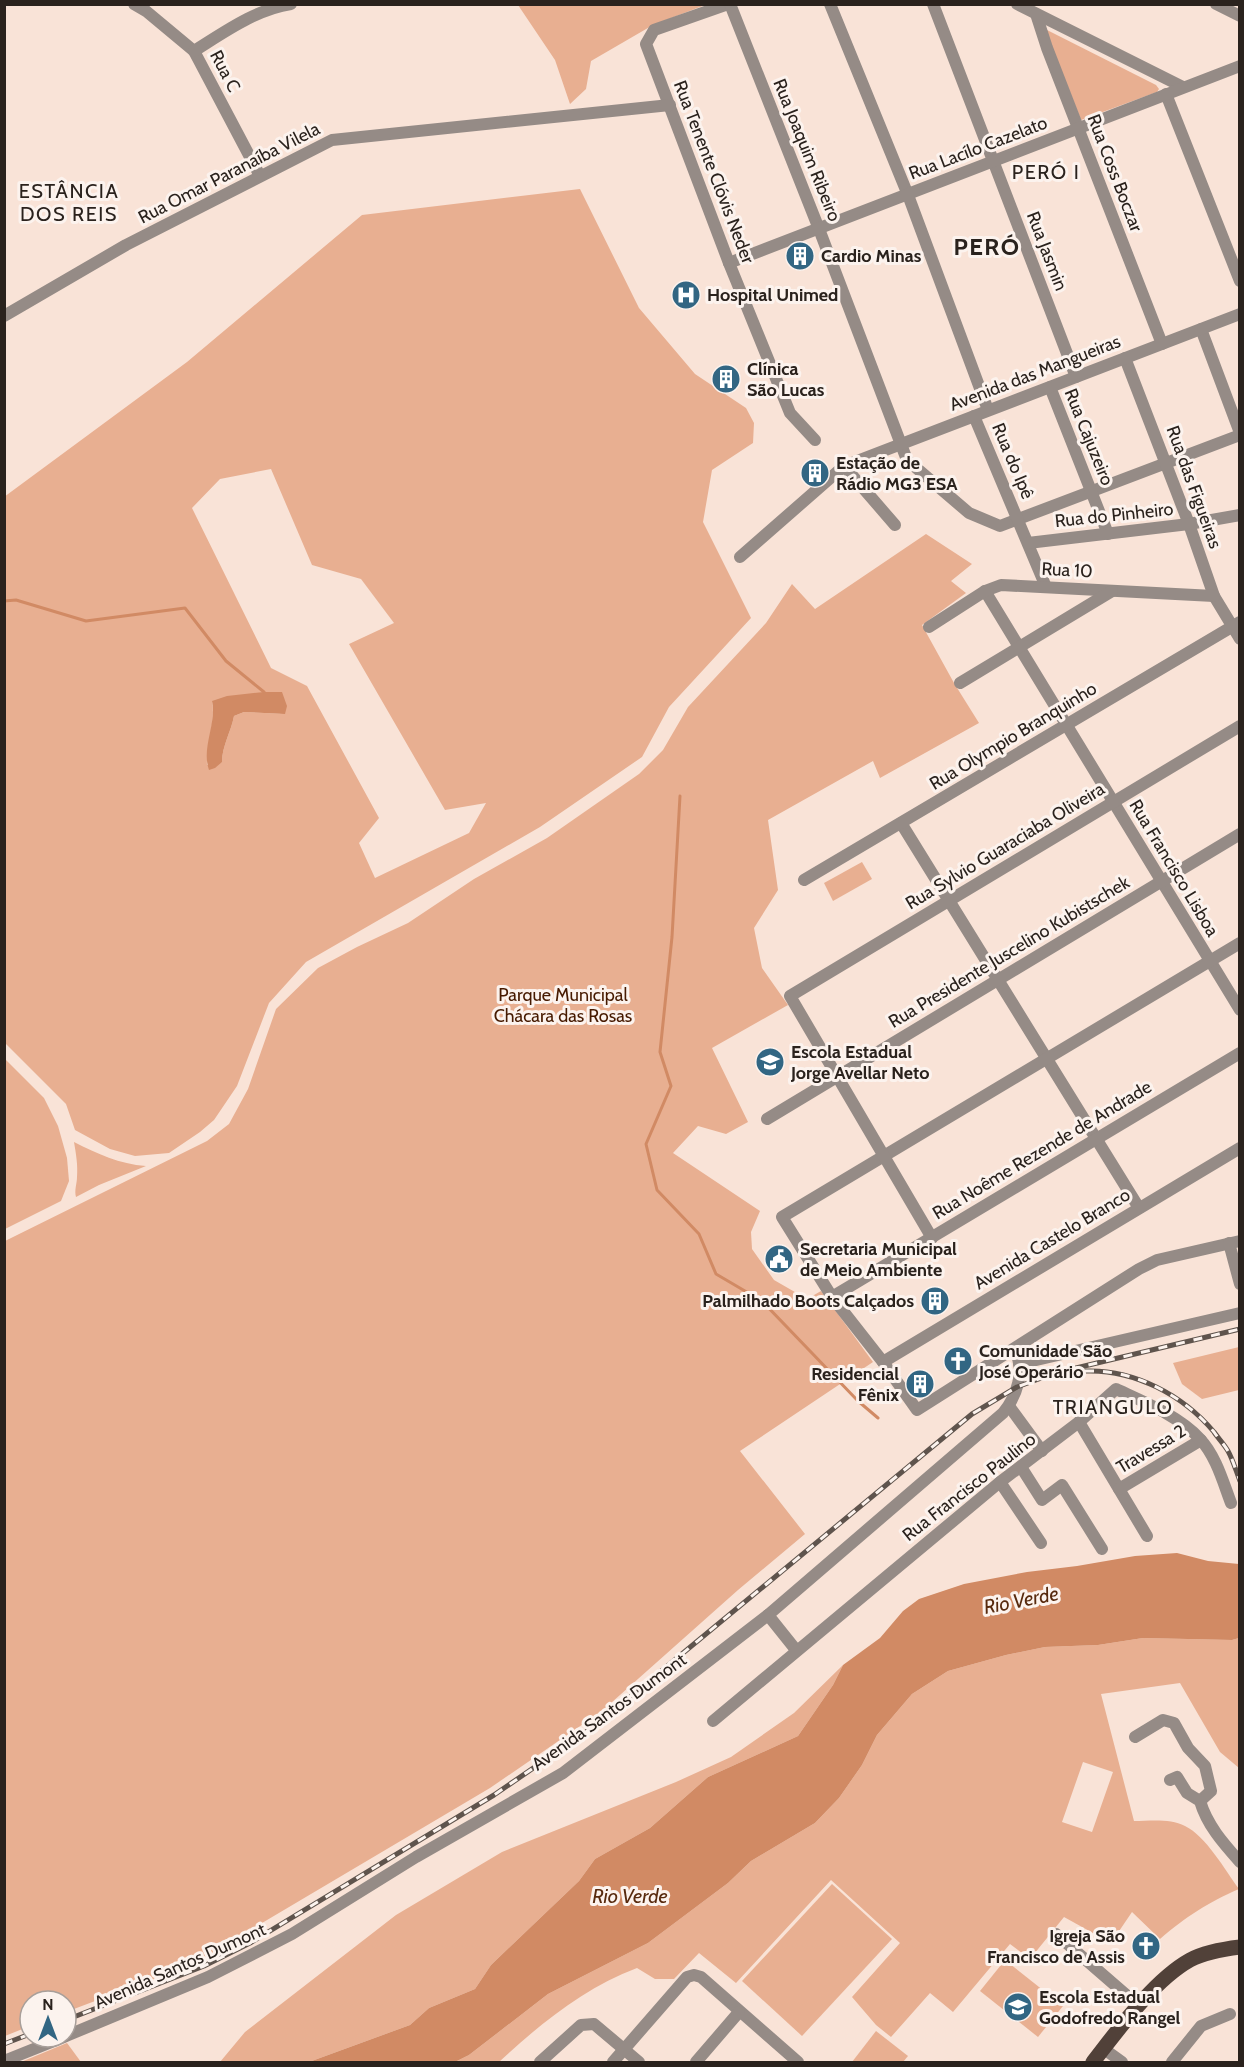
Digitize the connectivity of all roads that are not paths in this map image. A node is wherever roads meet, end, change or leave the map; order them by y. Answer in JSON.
{"nodes":[{"id":1,"x":134,"y":4,"type":"edge"},
{"id":2,"x":291,"y":4,"type":"edge"},
{"id":3,"x":729,"y":4,"type":"edge"},
{"id":4,"x":830,"y":4,"type":"edge"},
{"id":5,"x":933,"y":4,"type":"edge"},
{"id":6,"x":1017,"y":4,"type":"edge"},
{"id":7,"x":1216,"y":4,"type":"edge"},
{"id":8,"x":1036,"y":14,"type":"junction"},
{"id":9,"x":1239,"y":16,"type":"edge"},
{"id":10,"x":194,"y":51,"type":"junction"},
{"id":11,"x":1239,"y":66,"type":"edge"},
{"id":12,"x":1183,"y":87,"type":"junction"},
{"id":13,"x":1166,"y":94,"type":"junction"},
{"id":14,"x":670,"y":105,"type":"junction"},
{"id":15,"x":1079,"y":128,"type":"junction"},
{"id":16,"x":993,"y":161,"type":"junction"},
{"id":17,"x":260,"y":176,"type":"junction"},
{"id":18,"x":908,"y":195,"type":"junction"},
{"id":19,"x":819,"y":229,"type":"junction"},
{"id":20,"x":729,"y":263,"type":"junction"},
{"id":21,"x":1239,"y":281,"type":"edge"},
{"id":22,"x":1239,"y":314,"type":"edge"},
{"id":23,"x":4,"y":316,"type":"edge"},
{"id":24,"x":1201,"y":329,"type":"junction"},
{"id":25,"x":1162,"y":344,"type":"junction"},
{"id":26,"x":1125,"y":358,"type":"junction"},
{"id":27,"x":1076,"y":377,"type":"junction"},
{"id":28,"x":1050,"y":387,"type":"junction"},
{"id":29,"x":988,"y":410,"type":"junction"},
{"id":30,"x":974,"y":416,"type":"junction"},
{"id":31,"x":1239,"y":434,"type":"edge"},
{"id":32,"x":815,"y":440,"type":"dead end"},
{"id":33,"x":900,"y":444,"type":"junction"},
{"id":34,"x":1166,"y":463,"type":"junction"},
{"id":35,"x":844,"y":466,"type":"junction"},
{"id":36,"x":1092,"y":491,"type":"junction"},
{"id":37,"x":1239,"y":515,"type":"edge"},
{"id":38,"x":1018,"y":519,"type":"junction"},
{"id":39,"x":1189,"y":524,"type":"junction"},
{"id":40,"x":895,"y":525,"type":"dead end"},
{"id":41,"x":1108,"y":534,"type":"junction"},
{"id":42,"x":1028,"y":543,"type":"junction"},
{"id":43,"x":740,"y":557,"type":"dead end"},
{"id":44,"x":1046,"y":587,"type":"junction"},
{"id":45,"x":985,"y":591,"type":"junction"},
{"id":46,"x":1112,"y":591,"type":"junction"},
{"id":47,"x":1214,"y":596,"type":"junction"},
{"id":48,"x":1236,"y":625,"type":"edge"},
{"id":49,"x":929,"y":627,"type":"dead end"},
{"id":50,"x":1239,"y":639,"type":"edge"},
{"id":51,"x":1019,"y":647,"type":"junction"},
{"id":52,"x":960,"y":683,"type":"dead end"},
{"id":53,"x":1066,"y":725,"type":"junction"},
{"id":54,"x":1239,"y":726,"type":"edge"},
{"id":55,"x":1113,"y":802,"type":"junction"},
{"id":56,"x":901,"y":823,"type":"junction"},
{"id":57,"x":1239,"y":834,"type":"edge"},
{"id":58,"x":804,"y":880,"type":"dead end"},
{"id":59,"x":1161,"y":881,"type":"junction"},
{"id":60,"x":949,"y":900,"type":"junction"},
{"id":61,"x":1239,"y":943,"type":"edge"},
{"id":62,"x":1210,"y":961,"type":"junction"},
{"id":63,"x":998,"y":980,"type":"junction"},
{"id":64,"x":1239,"y":1010,"type":"edge"},
{"id":65,"x":1239,"y":1053,"type":"edge"},
{"id":66,"x":1047,"y":1059,"type":"junction"},
{"id":67,"x":837,"y":1077,"type":"junction"},
{"id":68,"x":766,"y":1119,"type":"dead end"},
{"id":69,"x":1096,"y":1139,"type":"junction"},
{"id":70,"x":1239,"y":1148,"type":"edge"},
{"id":71,"x":884,"y":1156,"type":"junction"},
{"id":72,"x":1139,"y":1208,"type":"junction"},
{"id":73,"x":932,"y":1238,"type":"junction"},
{"id":74,"x":1234,"y":1242,"type":"edge"},
{"id":75,"x":1239,"y":1284,"type":"edge"},
{"id":76,"x":832,"y":1297,"type":"junction"},
{"id":77,"x":1239,"y":1313,"type":"edge"},
{"id":78,"x":1014,"y":1350,"type":"junction"},
{"id":79,"x":883,"y":1362,"type":"junction"},
{"id":80,"x":1019,"y":1364,"type":"junction"},
{"id":81,"x":1009,"y":1406,"type":"junction"},
{"id":82,"x":1079,"y":1422,"type":"junction"},
{"id":83,"x":1201,"y":1440,"type":"junction"},
{"id":84,"x":1042,"y":1451,"type":"junction"},
{"id":85,"x":1021,"y":1467,"type":"junction"},
{"id":86,"x":1000,"y":1482,"type":"junction"},
{"id":87,"x":1119,"y":1489,"type":"junction"},
{"id":88,"x":1231,"y":1503,"type":"dead end"},
{"id":89,"x":1147,"y":1536,"type":"dead end"},
{"id":90,"x":1041,"y":1543,"type":"dead end"},
{"id":91,"x":1102,"y":1550,"type":"dead end"},
{"id":92,"x":768,"y":1616,"type":"junction"},
{"id":93,"x":796,"y":1650,"type":"junction"},
{"id":94,"x":713,"y":1721,"type":"dead end"},
{"id":95,"x":1135,"y":1737,"type":"dead end"},
{"id":96,"x":1170,"y":1780,"type":"dead end"},
{"id":97,"x":1200,"y":1801,"type":"junction"},
{"id":98,"x":1239,"y":1862,"type":"edge"},
{"id":99,"x":1056,"y":1935,"type":"dead end"},
{"id":100,"x":1239,"y":1947,"type":"edge"},
{"id":101,"x":1139,"y":2006,"type":"junction"},
{"id":102,"x":739,"y":2012,"type":"junction"},
{"id":103,"x":1230,"y":2014,"type":"dead end"},
{"id":104,"x":78,"y":2032,"type":"edge"},
{"id":105,"x":34,"y":2049,"type":"edge"},
{"id":106,"x":1104,"y":2049,"type":"junction"},
{"id":107,"x":624,"y":2050,"type":"junction"},
{"id":108,"x":783,"y":2058,"type":"edge"},
{"id":109,"x":4,"y":2061,"type":"edge"},
{"id":110,"x":540,"y":2062,"type":"edge"},
{"id":111,"x":613,"y":2062,"type":"edge"},
{"id":112,"x":639,"y":2062,"type":"edge"},
{"id":113,"x":696,"y":2062,"type":"edge"},
{"id":114,"x":798,"y":2062,"type":"edge"},
{"id":115,"x":1093,"y":2062,"type":"edge"},
{"id":116,"x":1122,"y":2062,"type":"edge"},
{"id":117,"x":1172,"y":2062,"type":"edge"}],
"edges":[{"from":1,"to":10,"type":"street","name":"Rua C"},
{"from":2,"to":10,"type":"street"},
{"from":3,"to":14,"type":"street","name":"Rua Tenente Clóvis Neder"},
{"from":3,"to":19,"type":"street","name":"Rua Joaquim Ribeiro"},
{"from":4,"to":18,"type":"street"},
{"from":5,"to":16,"type":"street","name":"Rua Jasmin"},
{"from":6,"to":8,"type":"street"},
{"from":7,"to":9,"type":"street"},
{"from":8,"to":12,"type":"street"},
{"from":8,"to":15,"type":"street","name":"Rua Coss Boczar"},
{"from":10,"to":17,"type":"street","name":"Rua C"},
{"from":11,"to":12,"type":"street","name":"Rua Lacílo Cazelato"},
{"from":12,"to":13,"type":"street","name":"Rua Lacílo Cazelato"},
{"from":13,"to":15,"type":"street","name":"Rua Lacílo Cazelato"},
{"from":13,"to":21,"type":"street"},
{"from":14,"to":17,"type":"street","name":"Rua Omar Paranaíba Vilela"},
{"from":14,"to":20,"type":"street","name":"Rua Tenente Clóvis Neder"},
{"from":15,"to":16,"type":"street","name":"Rua Lacílo Cazelato"},
{"from":15,"to":25,"type":"street","name":"Rua Coss Boczar"},
{"from":16,"to":18,"type":"street","name":"Rua Lacílo Cazelato"},
{"from":16,"to":27,"type":"street","name":"Rua Jasmin"},
{"from":17,"to":23,"type":"street","name":"Rua Omar Paranaíba Vilela"},
{"from":18,"to":19,"type":"street","name":"Rua Lacílo Cazelato"},
{"from":18,"to":29,"type":"street"},
{"from":19,"to":20,"type":"street","name":"Rua Lacílo Cazelato"},
{"from":19,"to":33,"type":"street","name":"Rua Joaquim Ribeiro"},
{"from":20,"to":32,"type":"street","name":"Rua Tenente Clóvis Neder"},
{"from":22,"to":24,"type":"street","name":"Avenida das Mangueiras"},
{"from":24,"to":25,"type":"street","name":"Avenida das Mangueiras"},
{"from":24,"to":31,"type":"street"},
{"from":25,"to":26,"type":"street","name":"Avenida das Mangueiras"},
{"from":26,"to":27,"type":"street","name":"Avenida das Mangueiras"},
{"from":26,"to":34,"type":"street","name":"Rua das Figueiras"},
{"from":27,"to":28,"type":"street","name":"Avenida das Mangueiras"},
{"from":28,"to":29,"type":"street","name":"Avenida das Mangueiras"},
{"from":28,"to":36,"type":"street","name":"Rua Cajuzeiro"},
{"from":29,"to":30,"type":"street","name":"Avenida das Mangueiras"},
{"from":30,"to":33,"type":"street","name":"Avenida das Mangueiras"},
{"from":30,"to":38,"type":"street","name":"Rua do Ipê"},
{"from":31,"to":34,"type":"street","name":"Rua Joaquim Ribeiro"},
{"from":33,"to":35,"type":"street","name":"Avenida das Mangueiras"},
{"from":33,"to":38,"type":"street","name":"Rua Joaquim Ribeiro"},
{"from":34,"to":36,"type":"street","name":"Rua Joaquim Ribeiro"},
{"from":34,"to":39,"type":"street","name":"Rua das Figueiras"},
{"from":35,"to":40,"type":"street"},
{"from":35,"to":43,"type":"street","name":"Avenida das Mangueiras"},
{"from":36,"to":38,"type":"street","name":"Rua Joaquim Ribeiro"},
{"from":36,"to":41,"type":"street","name":"Rua Cajuzeiro"},
{"from":37,"to":39,"type":"street","name":"Rua do Pinheiro"},
{"from":38,"to":42,"type":"street","name":"Rua do Ipê"},
{"from":39,"to":41,"type":"street","name":"Rua do Pinheiro"},
{"from":39,"to":47,"type":"street","name":"Rua das Figueiras"},
{"from":41,"to":42,"type":"street","name":"Rua do Pinheiro"},
{"from":42,"to":44,"type":"street","name":"Rua do Ipê"},
{"from":44,"to":45,"type":"street","name":"Rua 10"},
{"from":44,"to":46,"type":"street","name":"Rua 10"},
{"from":45,"to":49,"type":"street","name":"Rua 10"},
{"from":45,"to":51,"type":"street","name":"Rua Francisco Lisboa"},
{"from":46,"to":47,"type":"street","name":"Rua 10"},
{"from":46,"to":51,"type":"street"},
{"from":47,"to":48,"type":"street","name":"Rua das Figueiras"},
{"from":48,"to":50,"type":"street","name":"Rua das Figueiras"},
{"from":48,"to":53,"type":"street","name":"Rua Olympio Branquinho"},
{"from":51,"to":52,"type":"street"},
{"from":51,"to":53,"type":"street","name":"Rua Francisco Lisboa"},
{"from":53,"to":55,"type":"street","name":"Rua Francisco Lisboa"},
{"from":53,"to":56,"type":"street","name":"Rua Olympio Branquinho"},
{"from":54,"to":55,"type":"street","name":"Rua Sylvio Guaraciaba Oliveira"},
{"from":55,"to":59,"type":"street","name":"Rua Francisco Lisboa"},
{"from":55,"to":60,"type":"street","name":"Rua Sylvio Guaraciaba Oliveira"},
{"from":56,"to":58,"type":"street","name":"Rua Olympio Branquinho"},
{"from":56,"to":60,"type":"street"},
{"from":57,"to":59,"type":"street","name":"Rua Presidente Juscelino Kubistschek"},
{"from":59,"to":62,"type":"street","name":"Rua Francisco Lisboa"},
{"from":59,"to":63,"type":"street","name":"Rua Presidente Juscelino Kubistschek"},
{"from":60,"to":63,"type":"street"},
{"from":60,"to":67,"type":"street","name":"Rua Sylvio Guaraciaba Oliveira"},
{"from":61,"to":62,"type":"street"},
{"from":62,"to":64,"type":"street","name":"Rua Francisco Lisboa"},
{"from":62,"to":66,"type":"street"},
{"from":63,"to":66,"type":"street"},
{"from":63,"to":67,"type":"street","name":"Rua Presidente Juscelino Kubistschek"},
{"from":65,"to":69,"type":"street","name":"Rua Noême Rezende de Andrade"},
{"from":66,"to":69,"type":"street"},
{"from":66,"to":71,"type":"street"},
{"from":67,"to":68,"type":"street","name":"Rua Presidente Juscelino Kubistschek"},
{"from":67,"to":71,"type":"street"},
{"from":69,"to":72,"type":"street"},
{"from":69,"to":73,"type":"street","name":"Rua Noême Rezende de Andrade"},
{"from":70,"to":72,"type":"street","name":"Avenida Castelo Branco"},
{"from":71,"to":73,"type":"street"},
{"from":71,"to":76,"type":"street"},
{"from":72,"to":79,"type":"street","name":"Avenida Castelo Branco"},
{"from":73,"to":76,"type":"street","name":"Rua Noême Rezende de Andrade"},
{"from":74,"to":75,"type":"street"},
{"from":74,"to":78,"type":"street"},
{"from":76,"to":79,"type":"street"},
{"from":77,"to":80,"type":"street"},
{"from":78,"to":79,"type":"street"},
{"from":78,"to":80,"type":"street","name":"Avenida Santos Dumont"},
{"from":80,"to":81,"type":"street","name":"Avenida Santos Dumont"},
{"from":81,"to":84,"type":"street"},
{"from":81,"to":92,"type":"street","name":"Avenida Santos Dumont"},
{"from":82,"to":83,"type":"street","name":"Rua Francisco Paulino"},
{"from":82,"to":84,"type":"street","name":"Rua Francisco Paulino"},
{"from":82,"to":87,"type":"street"},
{"from":83,"to":87,"type":"street","name":"Travessa 2"},
{"from":83,"to":88,"type":"street","name":"Rua Francisco Paulino"},
{"from":84,"to":85,"type":"street","name":"Rua Francisco Paulino"},
{"from":85,"to":86,"type":"street","name":"Rua Francisco Paulino"},
{"from":85,"to":91,"type":"street"},
{"from":86,"to":90,"type":"street"},
{"from":86,"to":93,"type":"street","name":"Rua Francisco Paulino"},
{"from":87,"to":89,"type":"street"},
{"from":92,"to":93,"type":"street"},
{"from":92,"to":104,"type":"street","name":"Avenida Santos Dumont"},
{"from":93,"to":94,"type":"street","name":"Rua Francisco Paulino"},
{"from":95,"to":97,"type":"street"},
{"from":96,"to":97,"type":"street"},
{"from":97,"to":98,"type":"street"},
{"from":99,"to":101,"type":"street"},
{"from":100,"to":101,"type":"main road"},
{"from":101,"to":106,"type":"main road"},
{"from":102,"to":107,"type":"street"},
{"from":102,"to":108,"type":"street"},
{"from":102,"to":113,"type":"street"},
{"from":103,"to":117,"type":"street"},
{"from":105,"to":109,"type":"street","name":"Avenida Santos Dumont"},
{"from":106,"to":115,"type":"main road"},
{"from":106,"to":116,"type":"street"},
{"from":107,"to":110,"type":"street"},
{"from":107,"to":111,"type":"street"},
{"from":107,"to":112,"type":"street"},
{"from":108,"to":114,"type":"street"}]}
